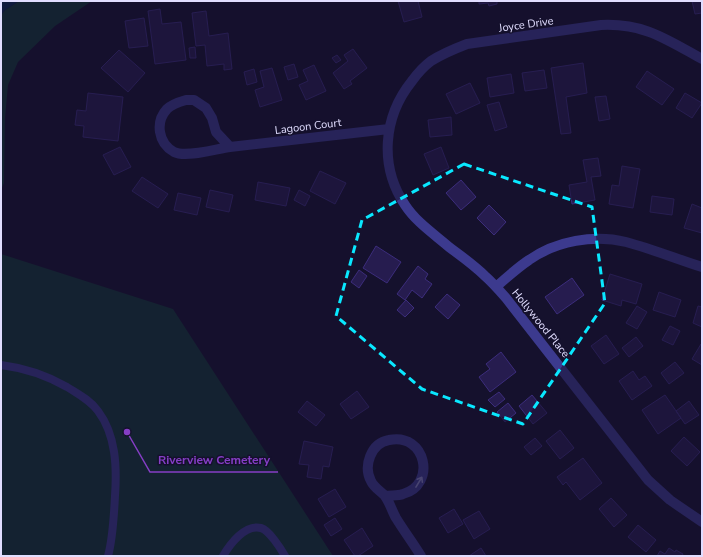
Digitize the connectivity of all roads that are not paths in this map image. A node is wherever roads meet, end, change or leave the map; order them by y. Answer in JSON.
{"nodes":[{"id":1,"x":702,"y":59,"type":"edge"},
{"id":2,"x":389,"y":129,"type":"junction"},
{"id":3,"x":230,"y":147,"type":"junction"},
{"id":4,"x":702,"y":267,"type":"edge"},
{"id":5,"x":496,"y":287,"type":"junction"},
{"id":6,"x":1,"y":365,"type":"edge"},
{"id":7,"x":385,"y":496,"type":"junction"},
{"id":8,"x":702,"y":522,"type":"edge"},
{"id":9,"x":108,"y":556,"type":"edge"},
{"id":10,"x":223,"y":556,"type":"edge"},
{"id":11,"x":285,"y":556,"type":"edge"},
{"id":12,"x":422,"y":556,"type":"edge"}],
"edges":[{"from":1,"to":2,"type":"street","name":"Joyce Drive"},
{"from":2,"to":3,"type":"street","name":"Lagoon Court"},
{"from":2,"to":5,"type":"street","name":"Hollywood Place"},
{"from":3,"to":3,"type":"street","name":"Lagoon Court"},
{"from":4,"to":5,"type":"street"},
{"from":5,"to":8,"type":"street","name":"Hollywood Place"},
{"from":6,"to":9,"type":"lane"},
{"from":7,"to":7,"type":"street","one_way":true},
{"from":7,"to":12,"type":"street"},
{"from":10,"to":11,"type":"lane"}]}
